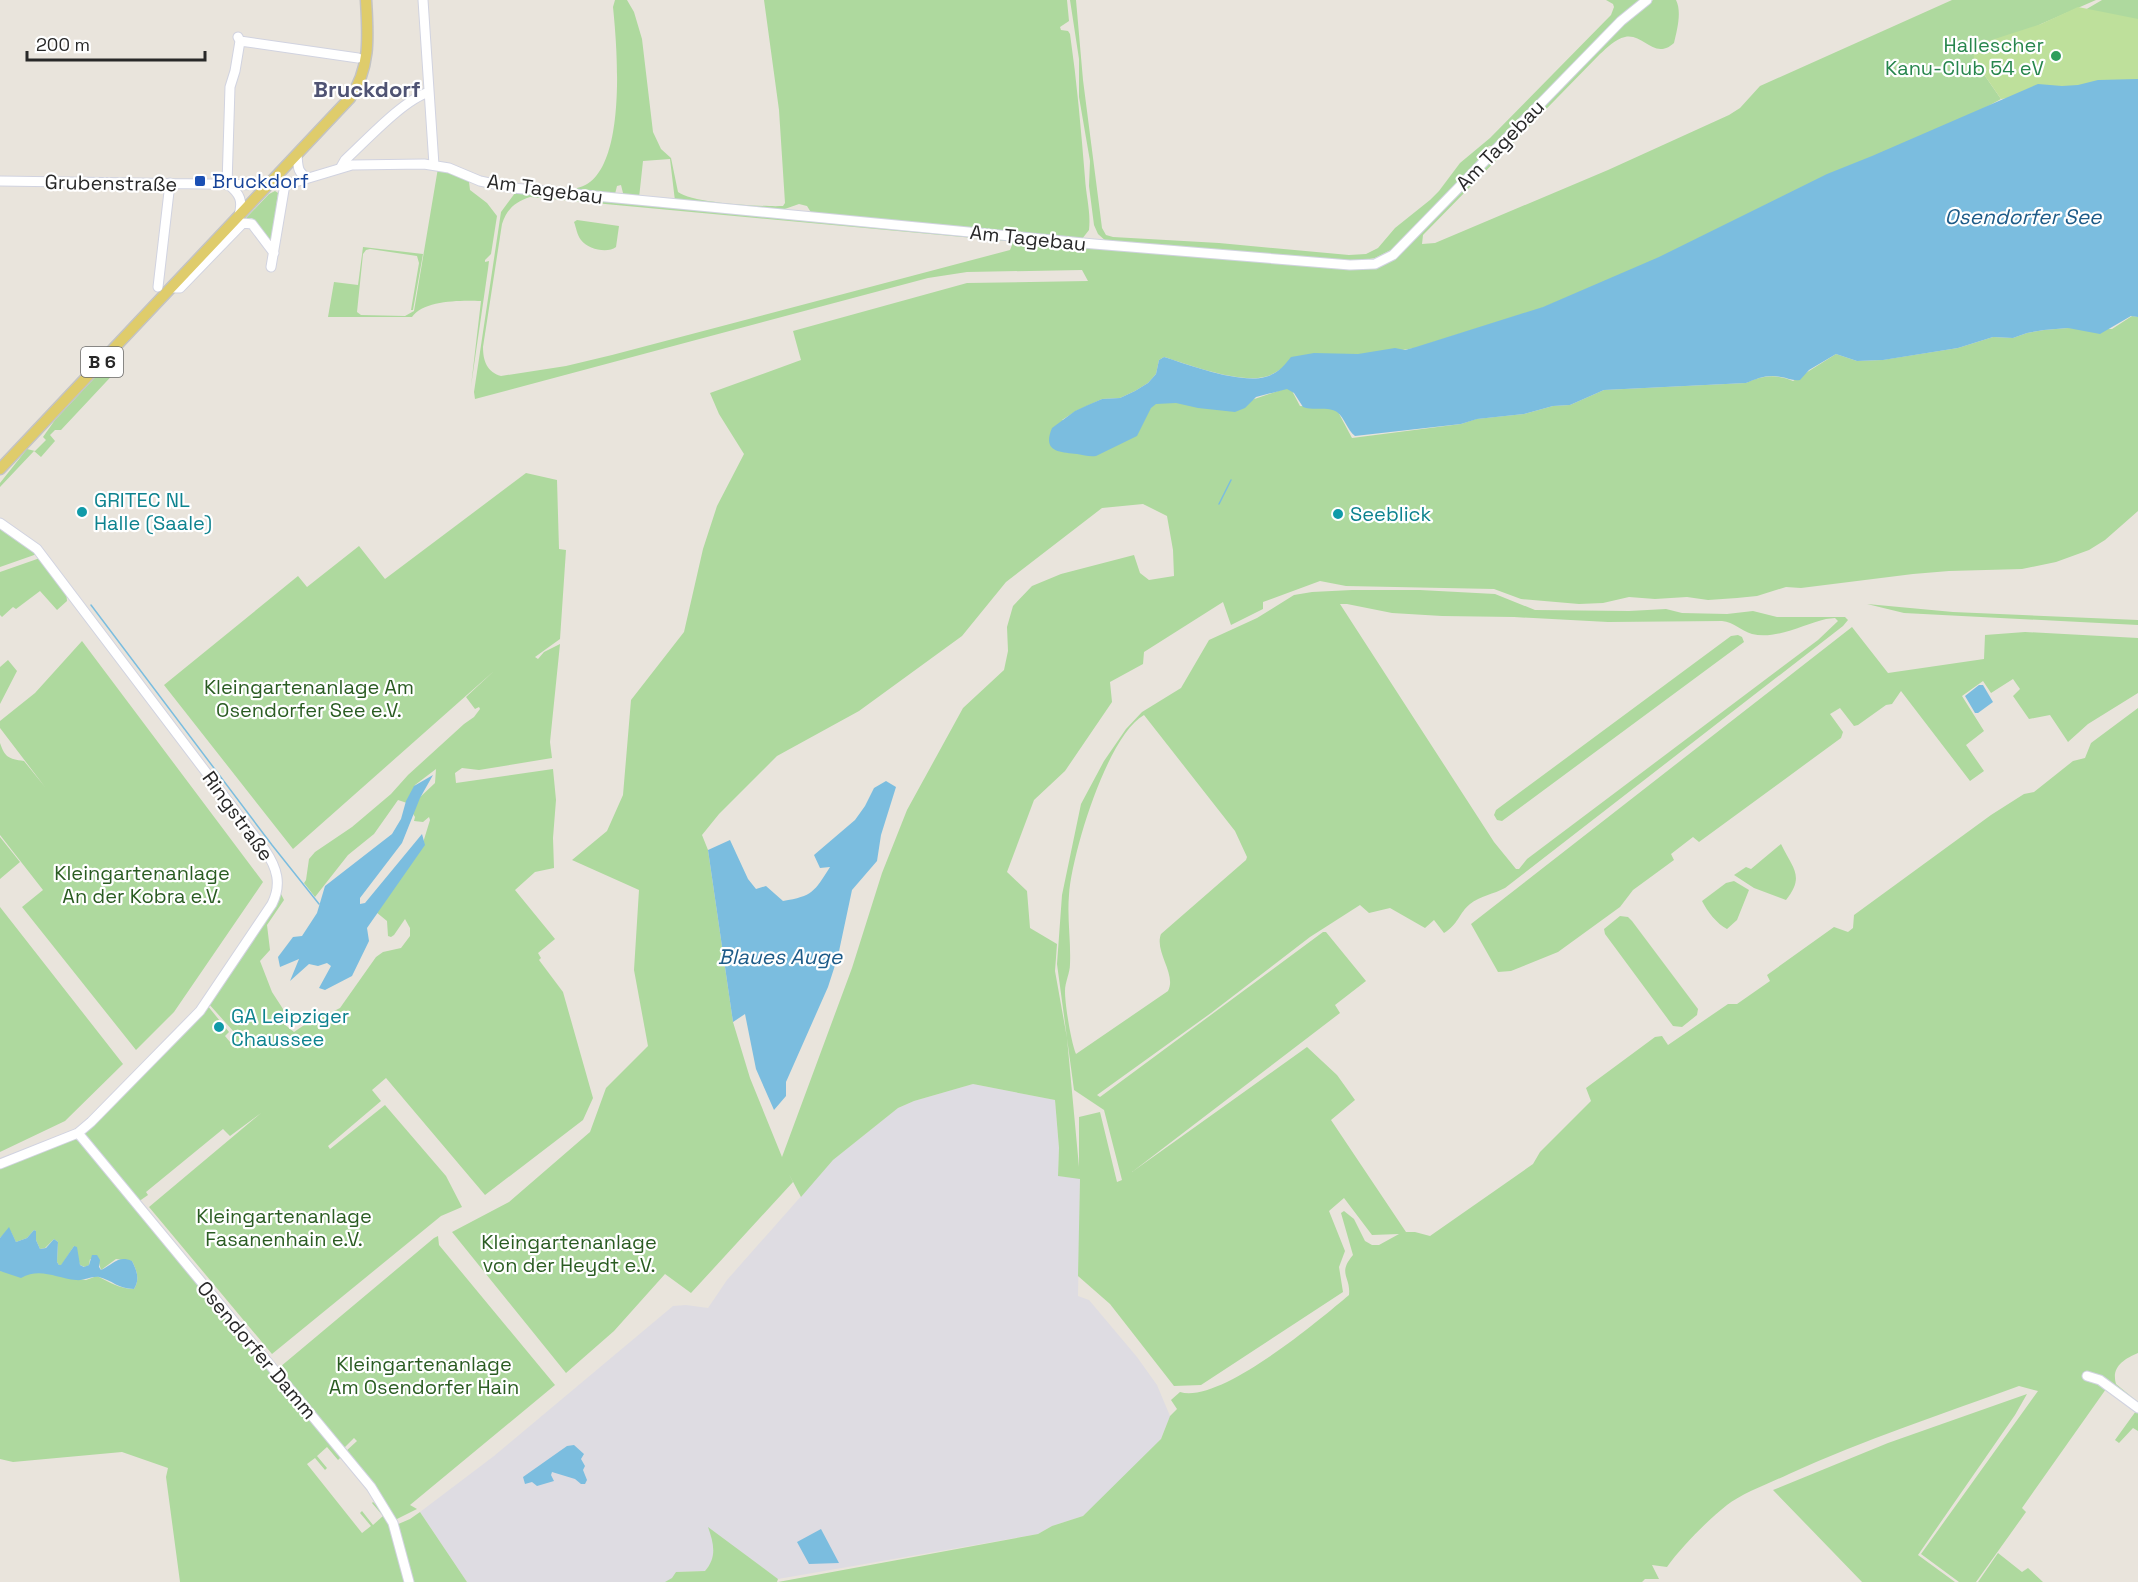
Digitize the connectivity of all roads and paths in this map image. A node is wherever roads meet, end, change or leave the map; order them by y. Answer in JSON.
{"nodes":[{"id":1,"x":366,"y":0,"type":"edge"},
{"id":2,"x":423,"y":0,"type":"edge"},
{"id":3,"x":1647,"y":0,"type":"edge"},
{"id":4,"x":358,"y":58,"type":"dead end"},
{"id":5,"x":429,"y":92,"type":"junction"},
{"id":6,"x":297,"y":155,"type":"junction"},
{"id":7,"x":434,"y":165,"type":"junction"},
{"id":8,"x":341,"y":167,"type":"junction"},
{"id":9,"x":308,"y":178,"type":"junction"},
{"id":10,"x":0,"y":181,"type":"edge"},
{"id":11,"x":170,"y":183,"type":"junction"},
{"id":12,"x":285,"y":184,"type":"junction"},
{"id":13,"x":228,"y":185,"type":"junction"},
{"id":14,"x":267,"y":185,"type":"junction"},
{"id":15,"x":241,"y":219,"type":"junction"},
{"id":16,"x":274,"y":253,"type":"junction"},
{"id":17,"x":271,"y":267,"type":"dead end"},
{"id":18,"x":158,"y":287,"type":"dead end"},
{"id":19,"x":0,"y":469,"type":"edge"},
{"id":20,"x":0,"y":523,"type":"edge"},
{"id":21,"x":78,"y":1133,"type":"junction"},
{"id":22,"x":0,"y":1164,"type":"edge"},
{"id":23,"x":2087,"y":1376,"type":"dead end"},
{"id":24,"x":2138,"y":1408,"type":"edge"},
{"id":25,"x":409,"y":1582,"type":"edge"}],
"edges":[{"from":1,"to":6,"type":"main road","number":"B 6"},
{"from":2,"to":5,"type":"street"},
{"from":3,"to":7,"type":"street","name":"Am Tagebau"},
{"from":4,"to":13,"type":"street"},
{"from":5,"to":7,"type":"street"},
{"from":5,"to":8,"type":"street"},
{"from":6,"to":9,"type":"street"},
{"from":6,"to":14,"type":"main road","number":"B 6"},
{"from":7,"to":8,"type":"street","name":"Am Tagebau"},
{"from":8,"to":9,"type":"street","name":"Am Tagebau"},
{"from":9,"to":12,"type":"street","name":"Am Tagebau"},
{"from":10,"to":11,"type":"street","name":"Grubenstraße"},
{"from":11,"to":13,"type":"street","name":"Grubenstraße"},
{"from":11,"to":18,"type":"street"},
{"from":12,"to":14,"type":"street","name":"Am Tagebau"},
{"from":12,"to":16,"type":"street"},
{"from":13,"to":14,"type":"street","name":"Grubenstraße"},
{"from":13,"to":15,"type":"street"},
{"from":14,"to":15,"type":"main road","number":"B 6"},
{"from":15,"to":16,"type":"street"},
{"from":15,"to":19,"type":"main road","number":"B 6"},
{"from":16,"to":17,"type":"street"},
{"from":20,"to":21,"type":"street","name":"Ringstraße"},
{"from":21,"to":22,"type":"street","name":"Ringstraße"},
{"from":21,"to":25,"type":"street","name":"Osendorfer Damm"},
{"from":23,"to":24,"type":"street"}]}
